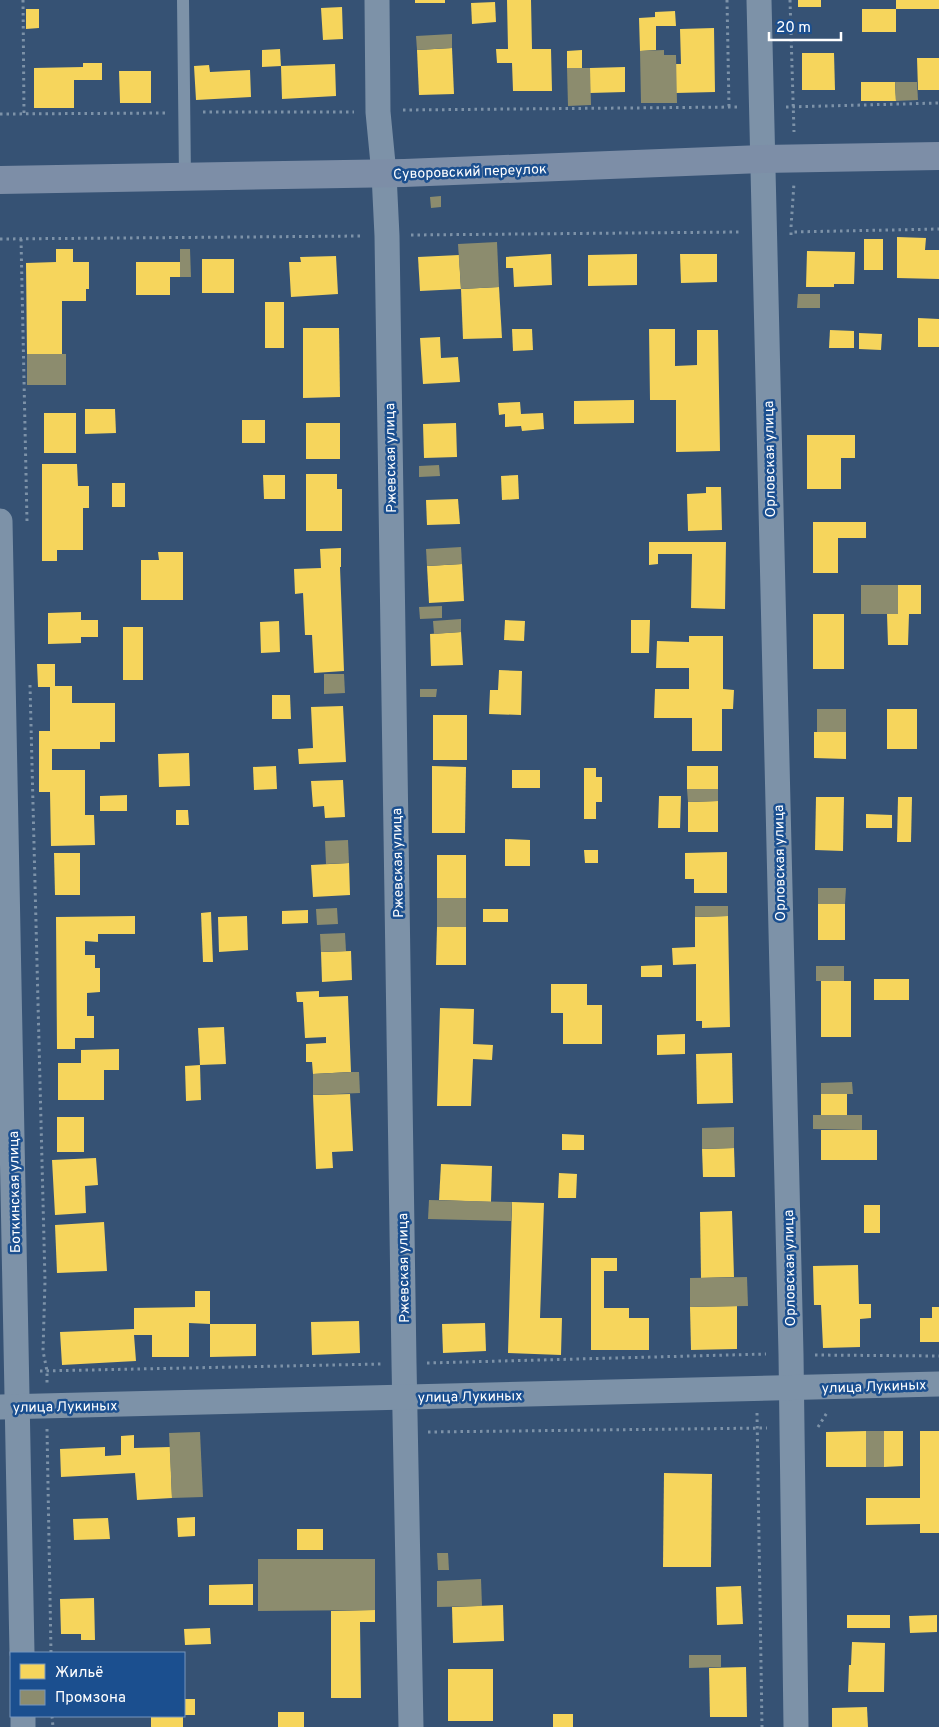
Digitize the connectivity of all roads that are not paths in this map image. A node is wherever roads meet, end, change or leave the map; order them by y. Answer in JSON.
{"nodes":[{"id":1,"x":183,"y":0,"type":"edge"},
{"id":2,"x":377,"y":0,"type":"edge"},
{"id":3,"x":759,"y":0,"type":"edge"},
{"id":4,"x":939,"y":156,"type":"edge"},
{"id":5,"x":762,"y":159,"type":"junction"},
{"id":6,"x":384,"y":174,"type":"junction"},
{"id":7,"x":186,"y":177,"type":"junction"},
{"id":8,"x":0,"y":180,"type":"edge"},
{"id":9,"x":0,"y":521,"type":"edge"},
{"id":10,"x":2,"y":704,"type":"edge"},
{"id":11,"x":4,"y":891,"type":"edge"},
{"id":12,"x":6,"y":1086,"type":"edge"},
{"id":13,"x":939,"y":1384,"type":"edge"},
{"id":14,"x":791,"y":1388,"type":"junction"},
{"id":15,"x":405,"y":1397,"type":"junction"},
{"id":16,"x":9,"y":1407,"type":"edge"},
{"id":17,"x":22,"y":1652,"type":"edge"},
{"id":18,"x":412,"y":1727,"type":"edge"},
{"id":19,"x":796,"y":1727,"type":"edge"}],
"edges":[{"from":1,"to":7,"type":"lane"},
{"from":2,"to":6,"type":"street","name":"Ржевская улица"},
{"from":3,"to":5,"type":"street","name":"Орловская улица"},
{"from":4,"to":5,"type":"main road","name":"Суворовский переулок"},
{"from":5,"to":6,"type":"main road","name":"Суворовский переулок"},
{"from":5,"to":14,"type":"street","name":"Орловская улица"},
{"from":6,"to":7,"type":"main road","name":"Суворовский переулок"},
{"from":6,"to":15,"type":"street","name":"Ржевская улица"},
{"from":7,"to":8,"type":"main road","name":"Суворовский переулок"},
{"from":9,"to":10,"type":"street","name":"Боткинская улица"},
{"from":10,"to":11,"type":"street","name":"Боткинская улица"},
{"from":11,"to":12,"type":"street","name":"Боткинская улица"},
{"from":12,"to":16,"type":"street","name":"Боткинская улица"},
{"from":13,"to":14,"type":"street","name":"улица Лукиных"},
{"from":14,"to":15,"type":"street","name":"улица Лукиных"},
{"from":14,"to":19,"type":"street","name":"Орловская улица"},
{"from":15,"to":16,"type":"street","name":"улица Лукиных"},
{"from":15,"to":18,"type":"street","name":"Ржевская улица"},
{"from":16,"to":17,"type":"street","name":"Боткинская улица"}]}
